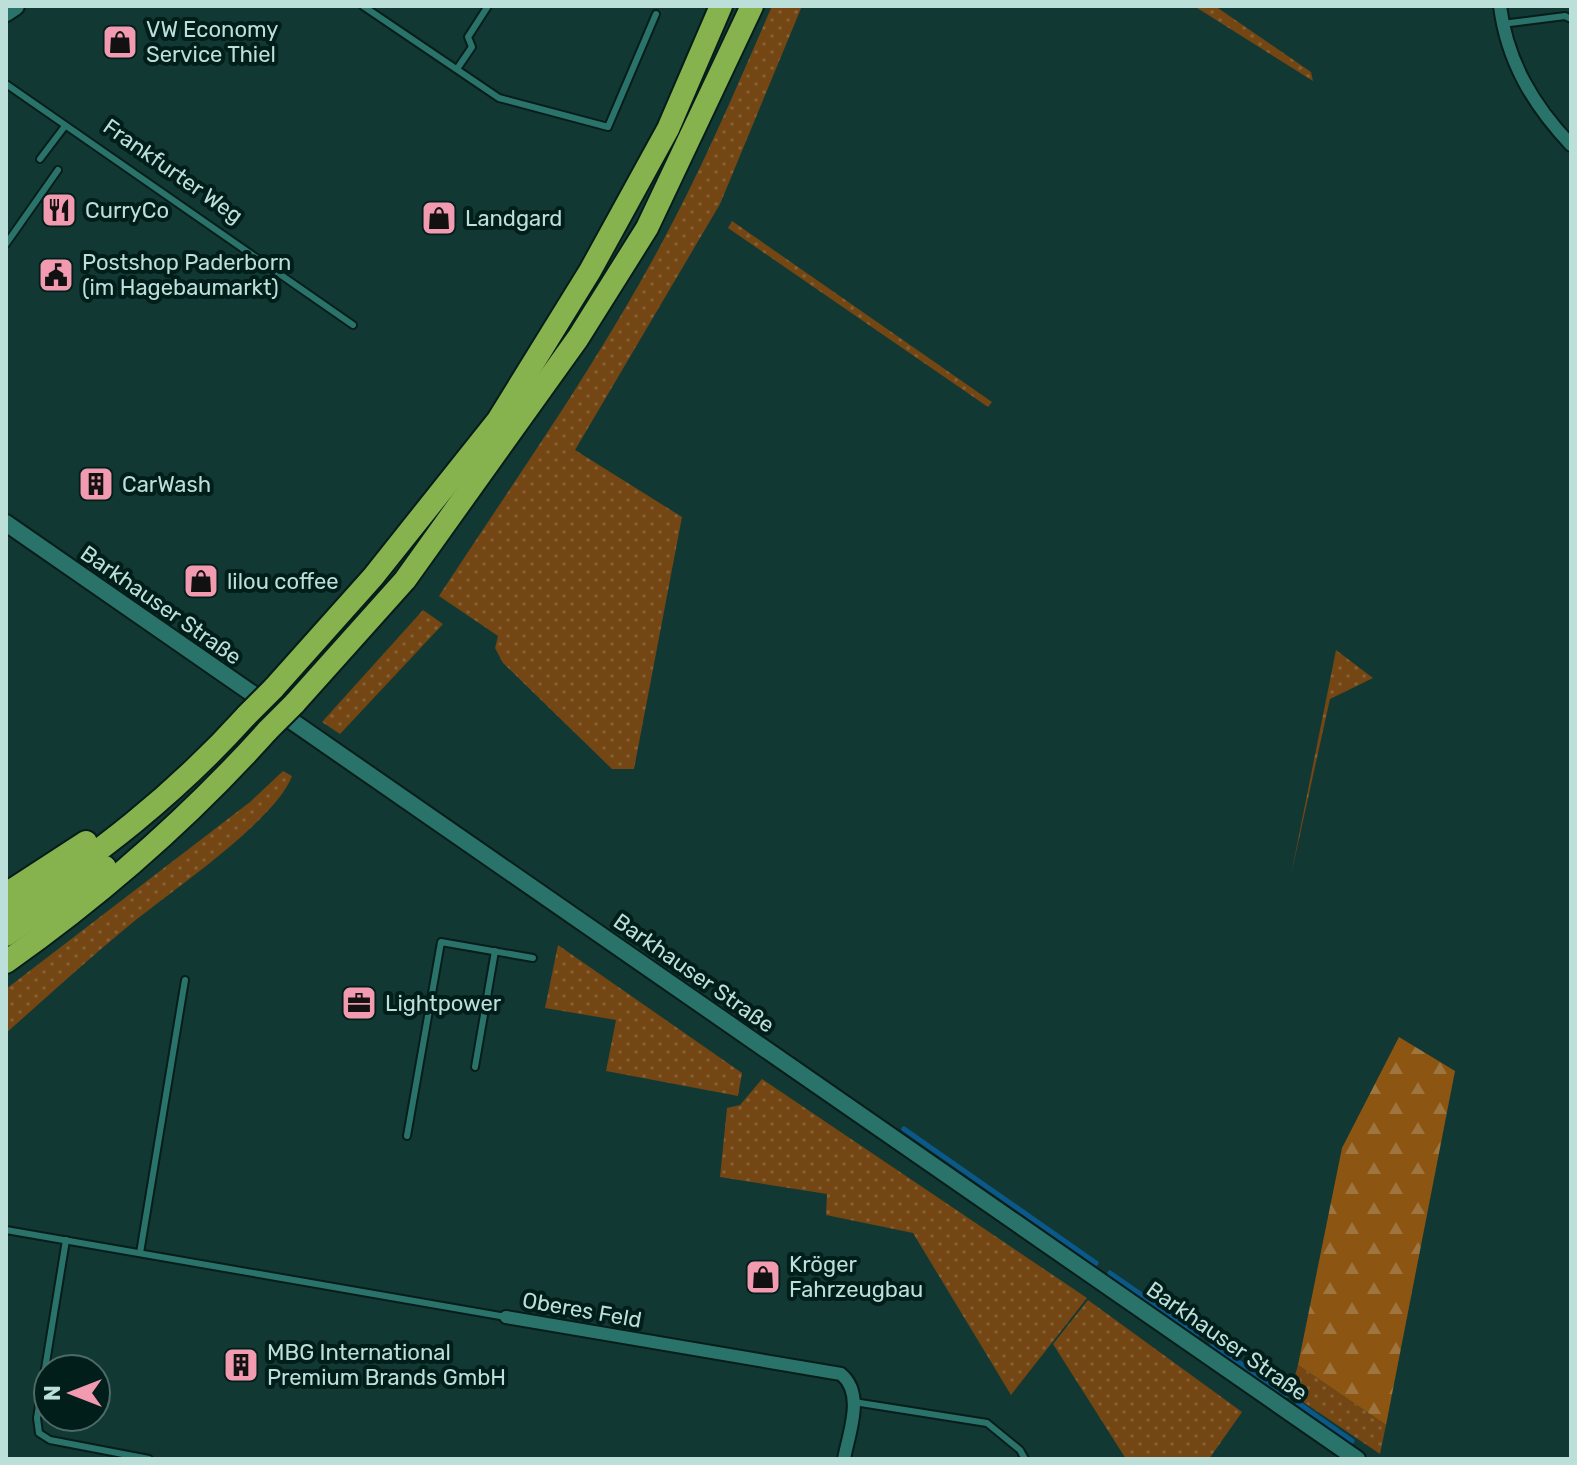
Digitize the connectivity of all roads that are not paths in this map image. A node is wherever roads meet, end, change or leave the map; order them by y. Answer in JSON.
{"nodes":[{"id":1,"x":15,"y":6,"type":"edge"},
{"id":2,"x":363,"y":6,"type":"edge"},
{"id":3,"x":488,"y":6,"type":"edge"},
{"id":4,"x":721,"y":6,"type":"edge"},
{"id":5,"x":752,"y":6,"type":"edge"},
{"id":6,"x":1500,"y":6,"type":"edge"},
{"id":7,"x":6,"y":12,"type":"edge"},
{"id":8,"x":656,"y":14,"type":"dead end"},
{"id":9,"x":1571,"y":19,"type":"edge"},
{"id":10,"x":1502,"y":24,"type":"junction"},
{"id":11,"x":457,"y":69,"type":"junction"},
{"id":12,"x":6,"y":84,"type":"edge"},
{"id":13,"x":65,"y":126,"type":"junction"},
{"id":14,"x":1571,"y":145,"type":"edge"},
{"id":15,"x":40,"y":159,"type":"dead end"},
{"id":16,"x":58,"y":170,"type":"dead end"},
{"id":17,"x":6,"y":244,"type":"edge"},
{"id":18,"x":353,"y":325,"type":"dead end"},
{"id":19,"x":6,"y":523,"type":"edge"},
{"id":20,"x":247,"y":715,"type":"junction"},
{"id":21,"x":268,"y":730,"type":"junction"},
{"id":22,"x":6,"y":894,"type":"edge"},
{"id":23,"x":6,"y":915,"type":"edge"},
{"id":24,"x":6,"y":935,"type":"edge"},
{"id":25,"x":495,"y":951,"type":"junction"},
{"id":26,"x":533,"y":958,"type":"dead end"},
{"id":27,"x":6,"y":962,"type":"edge"},
{"id":28,"x":185,"y":980,"type":"dead end"},
{"id":29,"x":475,"y":1067,"type":"dead end"},
{"id":30,"x":407,"y":1136,"type":"dead end"},
{"id":31,"x":6,"y":1230,"type":"edge"},
{"id":32,"x":66,"y":1240,"type":"junction"},
{"id":33,"x":140,"y":1253,"type":"junction"},
{"id":34,"x":506,"y":1317,"type":"joint"},
{"id":35,"x":854,"y":1402,"type":"junction"},
{"id":36,"x":149,"y":1459,"type":"edge"},
{"id":37,"x":844,"y":1459,"type":"edge"},
{"id":38,"x":1025,"y":1459,"type":"edge"},
{"id":39,"x":1357,"y":1459,"type":"edge"}],
"edges":[{"from":1,"to":7,"type":"main road"},
{"from":2,"to":11,"type":"lane"},
{"from":3,"to":11,"type":"lane"},
{"from":4,"to":20,"type":"highway","bridge":true},
{"from":5,"to":21,"type":"highway","bridge":true},
{"from":6,"to":10,"type":"street"},
{"from":8,"to":11,"type":"lane"},
{"from":9,"to":10,"type":"lane"},
{"from":10,"to":14,"type":"street"},
{"from":12,"to":13,"type":"lane","name":"Frankfurter Weg"},
{"from":13,"to":15,"type":"lane"},
{"from":13,"to":18,"type":"lane","name":"Frankfurter Weg"},
{"from":16,"to":17,"type":"lane"},
{"from":19,"to":39,"type":"street","name":"Barkhauser Straße"},
{"from":20,"to":22,"type":"highway"},
{"from":20,"to":23,"type":"highway"},
{"from":21,"to":24,"type":"highway"},
{"from":21,"to":27,"type":"highway"},
{"from":25,"to":26,"type":"lane"},
{"from":25,"to":29,"type":"lane"},
{"from":25,"to":30,"type":"lane"},
{"from":28,"to":33,"type":"lane"},
{"from":31,"to":32,"type":"lane","name":"Oberes Feld"},
{"from":32,"to":33,"type":"lane","name":"Oberes Feld"},
{"from":32,"to":36,"type":"lane"},
{"from":33,"to":34,"type":"lane","name":"Oberes Feld"},
{"from":34,"to":35,"type":"street","name":"Oberes Feld"},
{"from":35,"to":37,"type":"street"},
{"from":35,"to":38,"type":"lane"}]}
